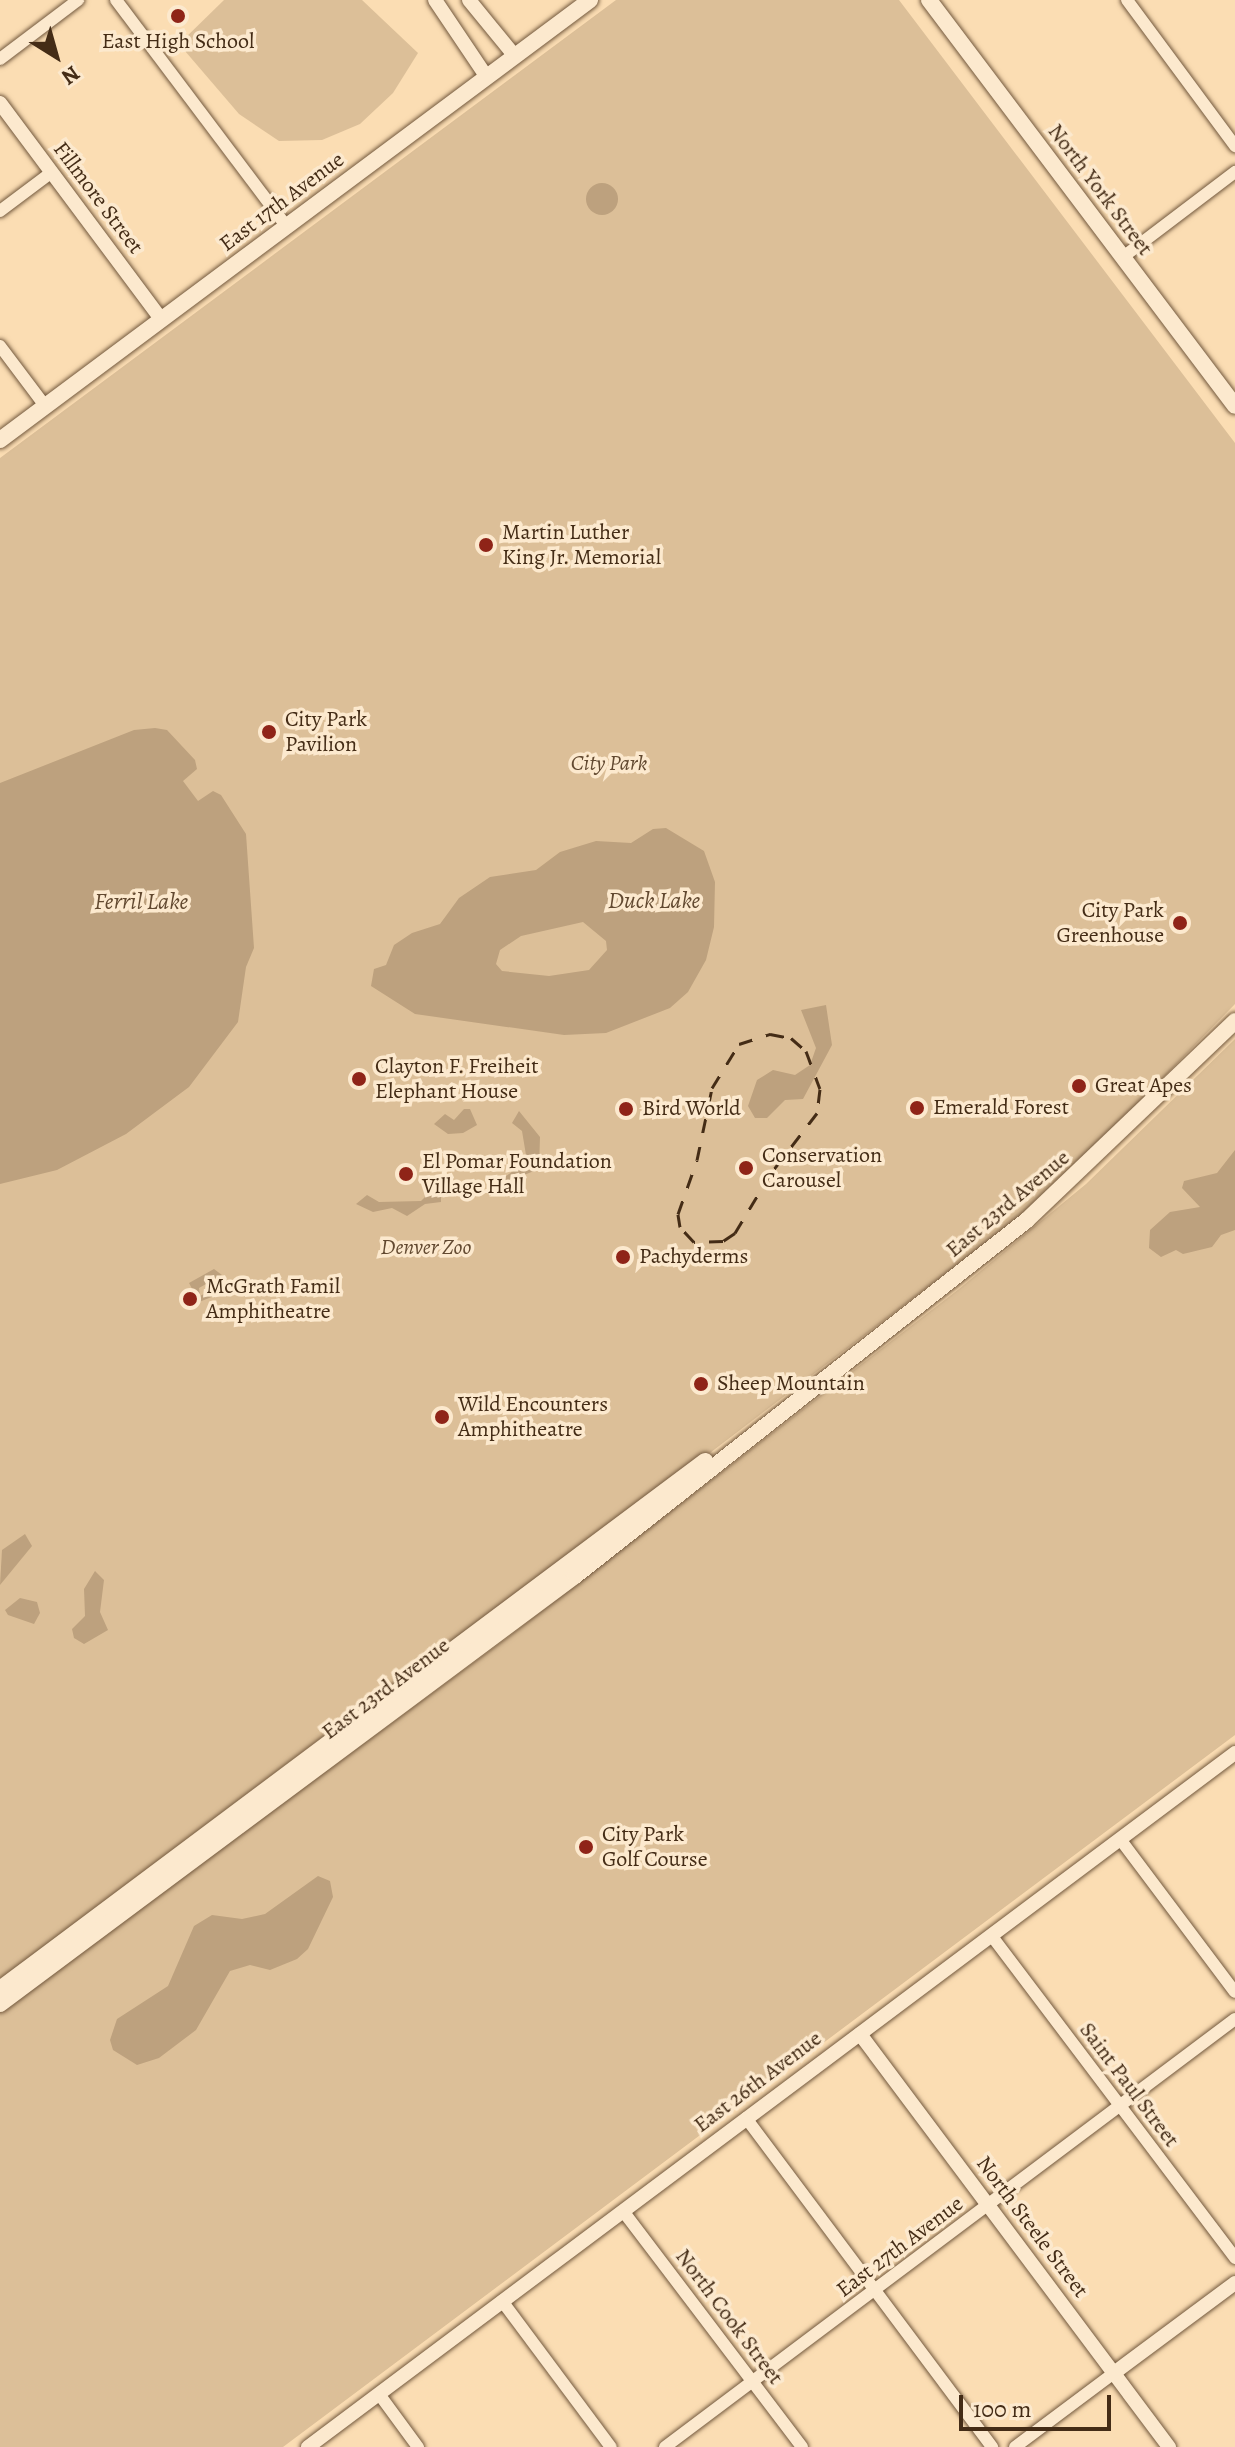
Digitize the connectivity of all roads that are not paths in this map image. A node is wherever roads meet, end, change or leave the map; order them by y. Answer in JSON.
{"nodes":[{"id":1,"x":78,"y":0,"type":"edge"},
{"id":2,"x":116,"y":0,"type":"edge"},
{"id":3,"x":435,"y":0,"type":"edge"},
{"id":4,"x":469,"y":0,"type":"edge"},
{"id":5,"x":590,"y":0,"type":"edge"},
{"id":6,"x":929,"y":0,"type":"edge"},
{"id":7,"x":1127,"y":0,"type":"edge"},
{"id":8,"x":514,"y":55,"type":"junction"},
{"id":9,"x":0,"y":59,"type":"edge"},
{"id":10,"x":486,"y":76,"type":"junction"},
{"id":11,"x":0,"y":103,"type":"edge"},
{"id":12,"x":1235,"y":146,"type":"edge"},
{"id":13,"x":52,"y":172,"type":"junction"},
{"id":14,"x":1235,"y":172,"type":"edge"},
{"id":15,"x":0,"y":211,"type":"edge"},
{"id":16,"x":286,"y":226,"type":"junction"},
{"id":17,"x":1123,"y":257,"type":"junction"},
{"id":18,"x":161,"y":319,"type":"junction"},
{"id":19,"x":0,"y":346,"type":"edge"},
{"id":20,"x":45,"y":406,"type":"junction"},
{"id":21,"x":1235,"y":406,"type":"edge"},
{"id":22,"x":0,"y":440,"type":"edge"},
{"id":23,"x":1235,"y":1021,"type":"edge"},
{"id":24,"x":791,"y":1401,"type":"junction"},
{"id":25,"x":1235,"y":1753,"type":"edge"},
{"id":26,"x":1120,"y":1839,"type":"junction"},
{"id":27,"x":991,"y":1935,"type":"junction"},
{"id":28,"x":0,"y":1989,"type":"edge"},
{"id":29,"x":1235,"y":1992,"type":"edge"},
{"id":30,"x":0,"y":2004,"type":"edge"},
{"id":31,"x":1235,"y":2019,"type":"edge"},
{"id":32,"x":860,"y":2034,"type":"junction"},
{"id":33,"x":1120,"y":2106,"type":"junction"},
{"id":34,"x":746,"y":2118,"type":"junction"},
{"id":35,"x":989,"y":2205,"type":"junction"},
{"id":36,"x":623,"y":2211,"type":"junction"},
{"id":37,"x":1235,"y":2258,"type":"edge"},
{"id":38,"x":1235,"y":2283,"type":"edge"},
{"id":39,"x":876,"y":2291,"type":"junction"},
{"id":40,"x":502,"y":2301,"type":"junction"},
{"id":41,"x":1114,"y":2373,"type":"junction"},
{"id":42,"x":753,"y":2381,"type":"junction"},
{"id":43,"x":379,"y":2394,"type":"junction"},
{"id":44,"x":308,"y":2447,"type":"edge"},
{"id":45,"x":418,"y":2447,"type":"edge"},
{"id":46,"x":611,"y":2447,"type":"edge"},
{"id":47,"x":665,"y":2447,"type":"edge"},
{"id":48,"x":802,"y":2447,"type":"edge"},
{"id":49,"x":992,"y":2447,"type":"edge"},
{"id":50,"x":1015,"y":2447,"type":"edge"},
{"id":51,"x":1169,"y":2447,"type":"edge"}],
"edges":[{"from":1,"to":9,"type":"street"},
{"from":2,"to":16,"type":"street"},
{"from":3,"to":10,"type":"street"},
{"from":4,"to":8,"type":"street"},
{"from":5,"to":8,"type":"main road","name":"East 17th Avenue"},
{"from":6,"to":17,"type":"main road","name":"North York Street"},
{"from":7,"to":12,"type":"street"},
{"from":8,"to":10,"type":"main road","name":"East 17th Avenue"},
{"from":10,"to":16,"type":"main road","name":"East 17th Avenue"},
{"from":11,"to":13,"type":"street","name":"Fillmore Street"},
{"from":13,"to":15,"type":"street"},
{"from":13,"to":18,"type":"street","name":"Fillmore Street"},
{"from":14,"to":17,"type":"street"},
{"from":16,"to":18,"type":"main road","name":"East 17th Avenue"},
{"from":17,"to":21,"type":"main road","name":"North York Street"},
{"from":18,"to":20,"type":"main road","name":"East 17th Avenue"},
{"from":19,"to":20,"type":"street"},
{"from":20,"to":22,"type":"main road","name":"East 17th Avenue"},
{"from":23,"to":24,"type":"main road","name":"East 23rd Avenue"},
{"from":24,"to":28,"type":"main road","name":"East 23rd Avenue"},
{"from":24,"to":30,"type":"main road","name":"East 23rd Avenue"},
{"from":25,"to":26,"type":"street","name":"East 26th Avenue"},
{"from":26,"to":27,"type":"street","name":"East 26th Avenue"},
{"from":26,"to":29,"type":"street"},
{"from":27,"to":32,"type":"street","name":"East 26th Avenue"},
{"from":27,"to":33,"type":"street","name":"Saint Paul Street"},
{"from":31,"to":33,"type":"street","name":"East 27th Avenue"},
{"from":32,"to":34,"type":"street","name":"East 26th Avenue"},
{"from":32,"to":35,"type":"street","name":"North Steele Street"},
{"from":33,"to":35,"type":"street","name":"East 27th Avenue"},
{"from":33,"to":37,"type":"street","name":"Saint Paul Street"},
{"from":34,"to":36,"type":"street","name":"East 26th Avenue"},
{"from":34,"to":39,"type":"street"},
{"from":35,"to":39,"type":"street","name":"East 27th Avenue"},
{"from":35,"to":41,"type":"street","name":"North Steele Street"},
{"from":36,"to":40,"type":"street","name":"East 26th Avenue"},
{"from":36,"to":42,"type":"street","name":"North Cook Street"},
{"from":38,"to":41,"type":"street"},
{"from":39,"to":42,"type":"street","name":"East 27th Avenue"},
{"from":39,"to":49,"type":"street"},
{"from":40,"to":43,"type":"street","name":"East 26th Avenue"},
{"from":40,"to":46,"type":"street"},
{"from":41,"to":50,"type":"street"},
{"from":41,"to":51,"type":"street","name":"North Steele Street"},
{"from":42,"to":47,"type":"street","name":"East 27th Avenue"},
{"from":42,"to":48,"type":"street","name":"North Cook Street"},
{"from":43,"to":44,"type":"street","name":"East 26th Avenue"},
{"from":43,"to":45,"type":"street"}]}
